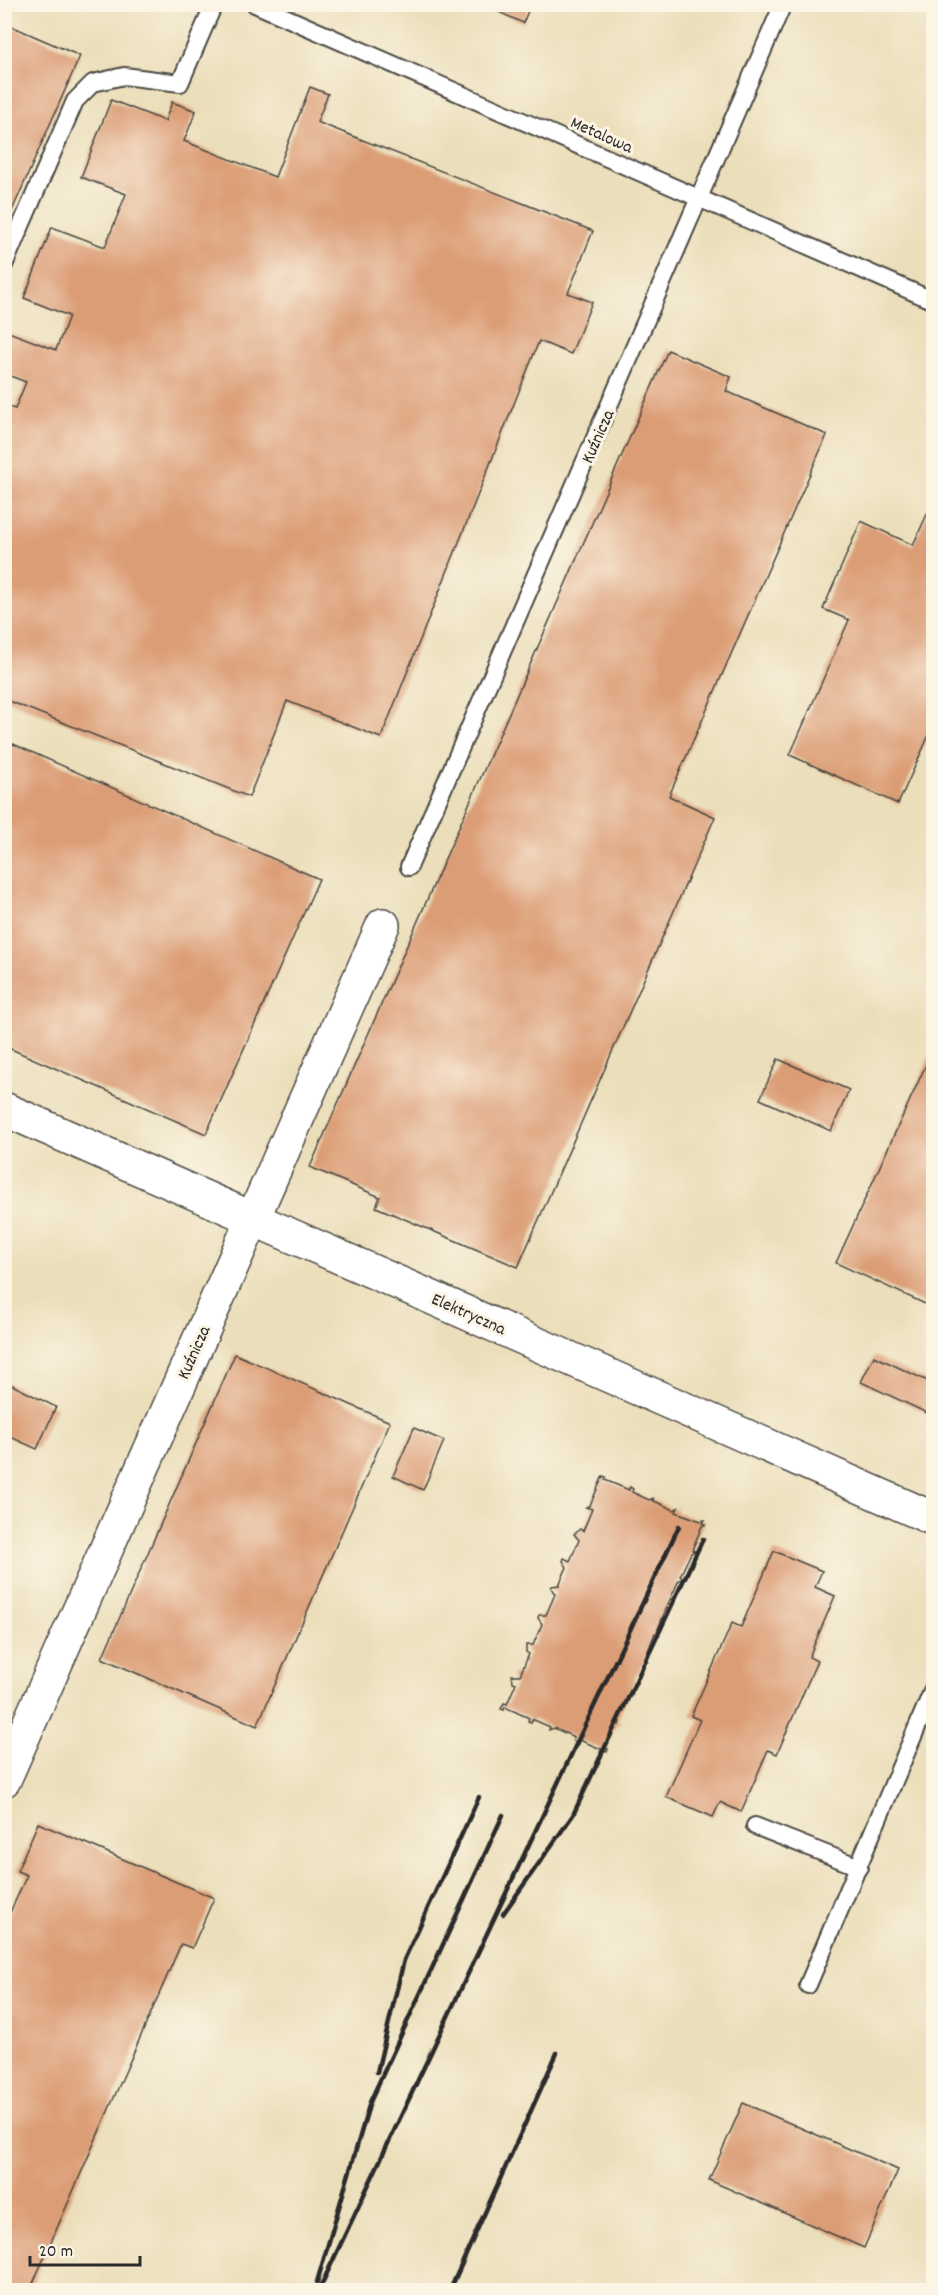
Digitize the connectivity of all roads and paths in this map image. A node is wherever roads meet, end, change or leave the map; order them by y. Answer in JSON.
{"nodes":[{"id":1,"x":214,"y":4,"type":"edge"},
{"id":2,"x":255,"y":4,"type":"edge"},
{"id":3,"x":783,"y":4,"type":"edge"},
{"id":4,"x":701,"y":199,"type":"junction"},
{"id":5,"x":4,"y":265,"type":"edge"},
{"id":6,"x":933,"y":301,"type":"edge"},
{"id":7,"x":409,"y":867,"type":"dead end"},
{"id":8,"x":382,"y":925,"type":"dead end"},
{"id":9,"x":4,"y":1109,"type":"edge"},
{"id":10,"x":252,"y":1217,"type":"junction"},
{"id":11,"x":933,"y":1519,"type":"edge"},
{"id":12,"x":933,"y":1687,"type":"edge"},
{"id":13,"x":4,"y":1780,"type":"edge"},
{"id":14,"x":755,"y":1826,"type":"dead end"},
{"id":15,"x":859,"y":1867,"type":"junction"},
{"id":16,"x":808,"y":1985,"type":"dead end"}],
"edges":[{"from":1,"to":5,"type":"lane"},
{"from":2,"to":4,"type":"lane","name":"Metalowa"},
{"from":3,"to":4,"type":"lane","name":"Kuźnicza"},
{"from":4,"to":6,"type":"lane","name":"Metalowa"},
{"from":4,"to":7,"type":"lane","name":"Kuźnicza"},
{"from":8,"to":10,"type":"street","name":"Kuźnicza"},
{"from":9,"to":10,"type":"street","name":"Elektryczna"},
{"from":10,"to":11,"type":"street","name":"Elektryczna"},
{"from":10,"to":13,"type":"street","name":"Kuźnicza"},
{"from":12,"to":15,"type":"lane"},
{"from":14,"to":15,"type":"lane"},
{"from":15,"to":16,"type":"lane"}]}
